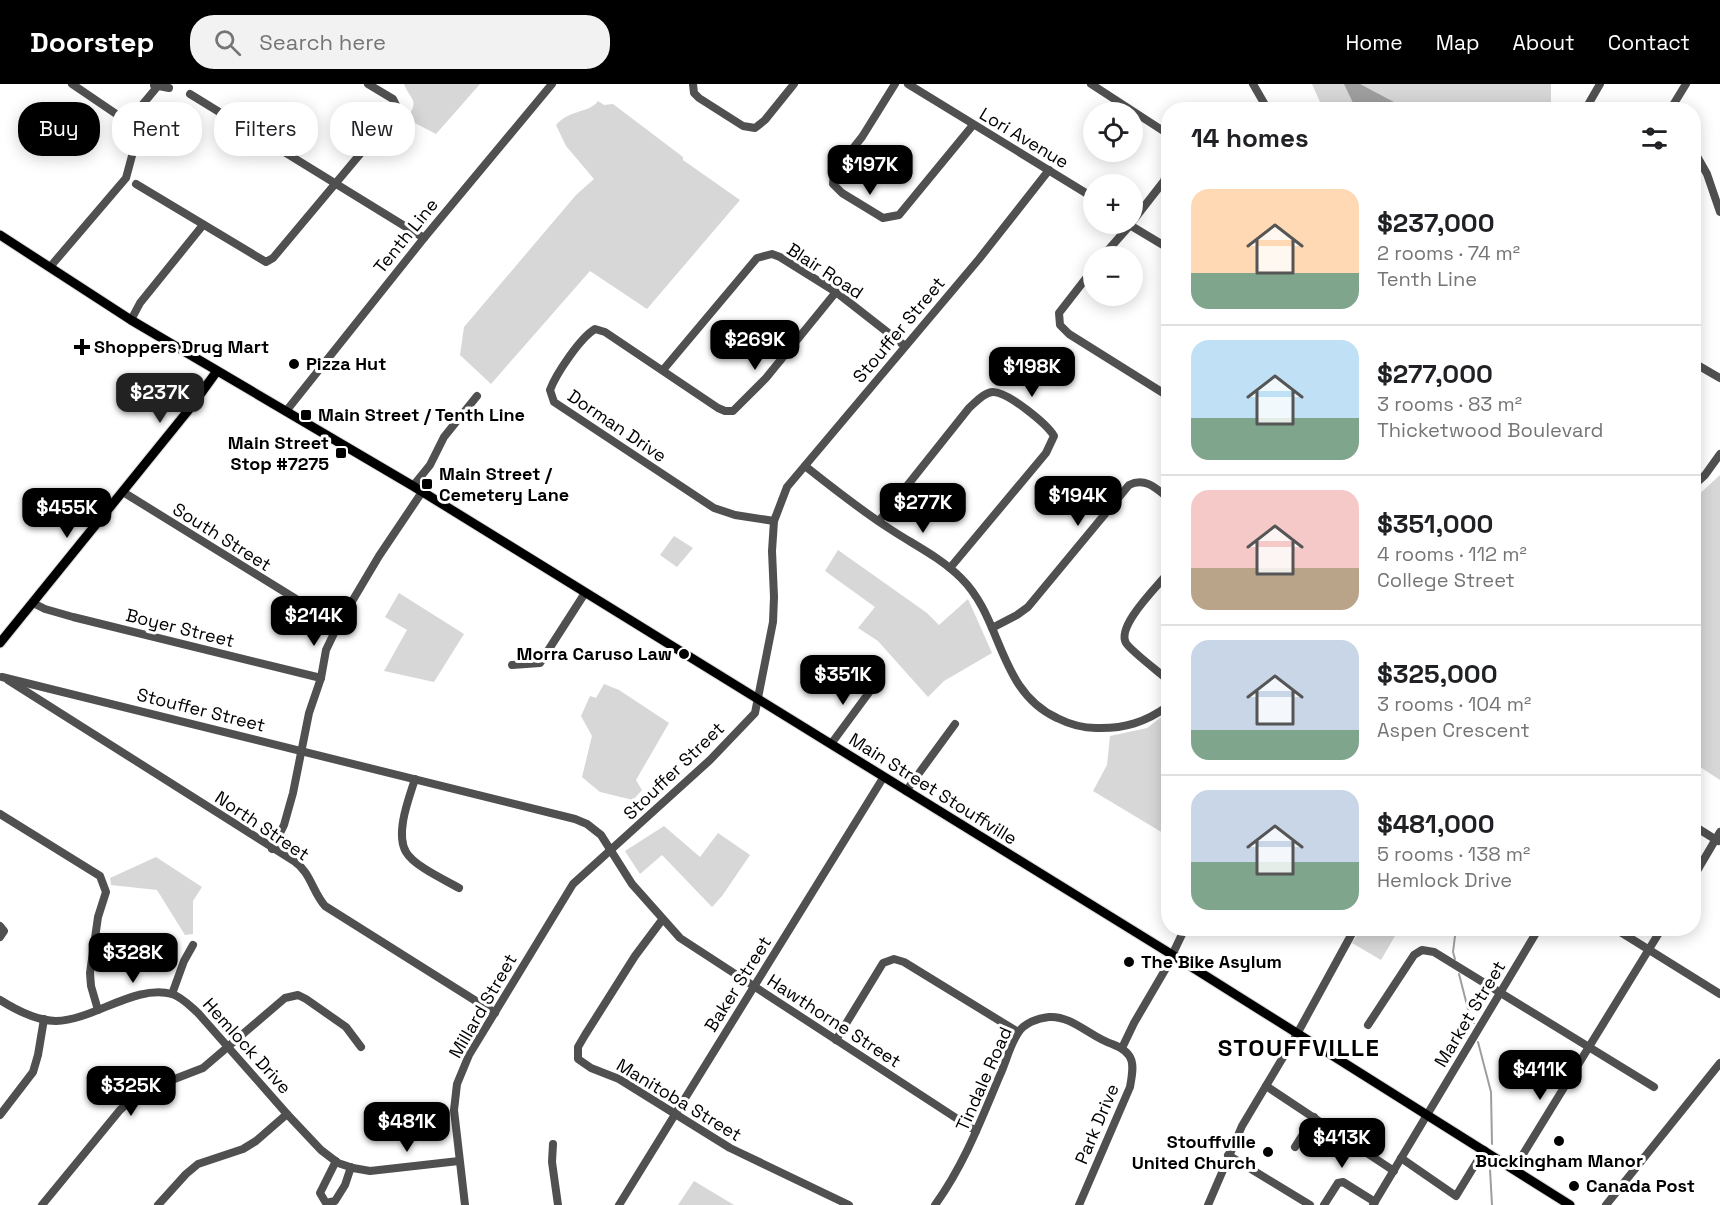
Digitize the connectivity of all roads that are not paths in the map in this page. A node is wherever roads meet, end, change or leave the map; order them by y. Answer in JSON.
{"nodes":[{"id":1,"x":72,"y":84,"type":"edge"},
{"id":2,"x":368,"y":84,"type":"edge"},
{"id":3,"x":551,"y":84,"type":"edge"},
{"id":4,"x":693,"y":84,"type":"edge"},
{"id":5,"x":794,"y":84,"type":"edge"},
{"id":6,"x":895,"y":84,"type":"edge"},
{"id":7,"x":908,"y":84,"type":"edge"},
{"id":8,"x":1091,"y":84,"type":"edge"},
{"id":9,"x":1253,"y":84,"type":"edge"},
{"id":10,"x":1600,"y":84,"type":"edge"},
{"id":11,"x":1686,"y":84,"type":"edge"},
{"id":12,"x":155,"y":85,"type":"edge"},
{"id":13,"x":169,"y":88,"type":"dead end"},
{"id":14,"x":190,"y":94,"type":"dead end"},
{"id":15,"x":143,"y":102,"type":"edge"},
{"id":16,"x":1263,"y":102,"type":"edge"},
{"id":17,"x":1590,"y":102,"type":"edge"},
{"id":18,"x":1675,"y":102,"type":"edge"},
{"id":19,"x":112,"y":111,"type":"edge"},
{"id":20,"x":974,"y":125,"type":"junction"},
{"id":21,"x":1161,"y":129,"type":"edge"},
{"id":22,"x":132,"y":156,"type":"edge"},
{"id":23,"x":1701,"y":163,"type":"edge"},
{"id":24,"x":1049,"y":170,"type":"junction"},
{"id":25,"x":335,"y":183,"type":"junction"},
{"id":26,"x":136,"y":184,"type":"dead end"},
{"id":27,"x":1161,"y":185,"type":"edge"},
{"id":28,"x":1083,"y":191,"type":"edge"},
{"id":29,"x":1143,"y":207,"type":"edge"},
{"id":30,"x":1720,"y":212,"type":"edge"},
{"id":31,"x":203,"y":225,"type":"junction"},
{"id":32,"x":1143,"y":232,"type":"edge"},
{"id":33,"x":1121,"y":234,"type":"edge"},
{"id":34,"x":0,"y":235,"type":"edge"},
{"id":35,"x":424,"y":238,"type":"junction"},
{"id":36,"x":1161,"y":243,"type":"edge"},
{"id":37,"x":1111,"y":246,"type":"edge"},
{"id":38,"x":50,"y":267,"type":"junction"},
{"id":39,"x":1083,"y":282,"type":"edge"},
{"id":40,"x":836,"y":292,"type":"junction"},
{"id":41,"x":131,"y":320,"type":"junction"},
{"id":42,"x":905,"y":346,"type":"junction"},
{"id":43,"x":1701,"y":367,"type":"edge"},
{"id":44,"x":663,"y":370,"type":"junction"},
{"id":45,"x":217,"y":371,"type":"junction"},
{"id":46,"x":1720,"y":378,"type":"edge"},
{"id":47,"x":1161,"y":392,"type":"edge"},
{"id":48,"x":477,"y":396,"type":"dead end"},
{"id":49,"x":287,"y":410,"type":"junction"},
{"id":50,"x":1720,"y":454,"type":"edge"},
{"id":51,"x":805,"y":466,"type":"junction"},
{"id":52,"x":1701,"y":479,"type":"edge"},
{"id":53,"x":413,"y":486,"type":"junction"},
{"id":54,"x":123,"y":492,"type":"junction"},
{"id":55,"x":422,"y":492,"type":"junction"},
{"id":56,"x":1161,"y":493,"type":"edge"},
{"id":57,"x":774,"y":521,"type":"junction"},
{"id":58,"x":879,"y":521,"type":"junction"},
{"id":59,"x":950,"y":568,"type":"junction"},
{"id":60,"x":1161,"y":582,"type":"edge"},
{"id":61,"x":585,"y":592,"type":"junction"},
{"id":62,"x":33,"y":603,"type":"junction"},
{"id":63,"x":338,"y":625,"type":"junction"},
{"id":64,"x":992,"y":628,"type":"junction"},
{"id":65,"x":0,"y":643,"type":"edge"},
{"id":66,"x":512,"y":665,"type":"dead end"},
{"id":67,"x":1161,"y":674,"type":"edge"},
{"id":68,"x":1,"y":676,"type":"edge"},
{"id":69,"x":321,"y":678,"type":"junction"},
{"id":70,"x":876,"y":683,"type":"dead end"},
{"id":71,"x":758,"y":700,"type":"junction"},
{"id":72,"x":1161,"y":710,"type":"edge"},
{"id":73,"x":955,"y":724,"type":"dead end"},
{"id":74,"x":831,"y":744,"type":"junction"},
{"id":75,"x":302,"y":751,"type":"junction"},
{"id":76,"x":884,"y":778,"type":"junction"},
{"id":77,"x":415,"y":779,"type":"junction"},
{"id":78,"x":906,"y":791,"type":"junction"},
{"id":79,"x":0,"y":814,"type":"edge"},
{"id":80,"x":1701,"y":829,"type":"edge"},
{"id":81,"x":1719,"y":838,"type":"edge"},
{"id":82,"x":272,"y":849,"type":"junction"},
{"id":83,"x":611,"y":851,"type":"junction"},
{"id":84,"x":1701,"y":865,"type":"edge"},
{"id":85,"x":459,"y":888,"type":"dead end"},
{"id":86,"x":662,"y":920,"type":"junction"},
{"id":87,"x":0,"y":926,"type":"edge"},
{"id":88,"x":1181,"y":936,"type":"edge"},
{"id":89,"x":1351,"y":936,"type":"edge"},
{"id":90,"x":1534,"y":936,"type":"edge"},
{"id":91,"x":1627,"y":936,"type":"edge"},
{"id":92,"x":1657,"y":936,"type":"edge"},
{"id":93,"x":0,"y":937,"type":"edge"},
{"id":94,"x":193,"y":945,"type":"dead end"},
{"id":95,"x":1649,"y":950,"type":"junction"},
{"id":96,"x":1172,"y":954,"type":"junction"},
{"id":97,"x":754,"y":987,"type":"junction"},
{"id":98,"x":1501,"y":993,"type":"junction"},
{"id":99,"x":172,"y":994,"type":"junction"},
{"id":100,"x":1720,"y":994,"type":"edge"},
{"id":101,"x":0,"y":1000,"type":"edge"},
{"id":102,"x":98,"y":1010,"type":"junction"},
{"id":103,"x":495,"y":1013,"type":"junction"},
{"id":104,"x":44,"y":1019,"type":"junction"},
{"id":105,"x":1368,"y":1025,"type":"dead end"},
{"id":106,"x":1018,"y":1032,"type":"junction"},
{"id":107,"x":1297,"y":1034,"type":"junction"},
{"id":108,"x":836,"y":1040,"type":"junction"},
{"id":109,"x":228,"y":1047,"type":"junction"},
{"id":110,"x":361,"y":1047,"type":"dead end"},
{"id":111,"x":1588,"y":1047,"type":"junction"},
{"id":112,"x":1122,"y":1048,"type":"junction"},
{"id":113,"x":1720,"y":1063,"type":"edge"},
{"id":114,"x":1266,"y":1086,"type":"junction"},
{"id":115,"x":1654,"y":1087,"type":"dead end"},
{"id":116,"x":287,"y":1114,"type":"junction"},
{"id":117,"x":675,"y":1114,"type":"junction"},
{"id":118,"x":0,"y":1115,"type":"edge"},
{"id":119,"x":1427,"y":1115,"type":"junction"},
{"id":120,"x":1314,"y":1117,"type":"junction"},
{"id":121,"x":976,"y":1131,"type":"junction"},
{"id":122,"x":553,"y":1144,"type":"dead end"},
{"id":123,"x":1295,"y":1147,"type":"dead end"},
{"id":124,"x":1484,"y":1150,"type":"junction"},
{"id":125,"x":1228,"y":1155,"type":"junction"},
{"id":126,"x":1401,"y":1158,"type":"junction"},
{"id":127,"x":336,"y":1161,"type":"junction"},
{"id":128,"x":459,"y":1161,"type":"junction"},
{"id":129,"x":351,"y":1167,"type":"junction"},
{"id":130,"x":1514,"y":1168,"type":"junction"},
{"id":131,"x":1394,"y":1171,"type":"junction"},
{"id":132,"x":1374,"y":1203,"type":"edge"},
{"id":133,"x":42,"y":1205,"type":"edge"},
{"id":134,"x":158,"y":1205,"type":"edge"},
{"id":135,"x":465,"y":1205,"type":"edge"},
{"id":136,"x":558,"y":1205,"type":"edge"},
{"id":137,"x":619,"y":1205,"type":"edge"},
{"id":138,"x":849,"y":1205,"type":"edge"},
{"id":139,"x":935,"y":1205,"type":"edge"},
{"id":140,"x":1079,"y":1205,"type":"edge"},
{"id":141,"x":1208,"y":1205,"type":"edge"},
{"id":142,"x":1310,"y":1205,"type":"edge"},
{"id":143,"x":1324,"y":1205,"type":"edge"},
{"id":144,"x":1570,"y":1205,"type":"edge"},
{"id":145,"x":1606,"y":1205,"type":"edge"}],
"edges":[{"from":1,"to":19,"type":"street"},
{"from":2,"to":25,"type":"street"},
{"from":3,"to":35,"type":"street","name":"Tenth Line"},
{"from":4,"to":5,"type":"street"},
{"from":6,"to":20,"type":"street"},
{"from":7,"to":20,"type":"street","name":"Lori Avenue"},
{"from":8,"to":21,"type":"street"},
{"from":9,"to":16,"type":"street"},
{"from":10,"to":17,"type":"street"},
{"from":11,"to":18,"type":"street"},
{"from":12,"to":13,"type":"street"},
{"from":12,"to":15,"type":"street"},
{"from":14,"to":25,"type":"street"},
{"from":20,"to":24,"type":"street","name":"Lori Avenue"},
{"from":22,"to":38,"type":"street"},
{"from":23,"to":30,"type":"street"},
{"from":24,"to":28,"type":"street","name":"Lori Avenue"},
{"from":24,"to":42,"type":"street","name":"Stouffer Street"},
{"from":25,"to":31,"type":"street"},
{"from":25,"to":35,"type":"street"},
{"from":26,"to":31,"type":"street"},
{"from":27,"to":29,"type":"street"},
{"from":31,"to":41,"type":"street"},
{"from":32,"to":36,"type":"street"},
{"from":33,"to":37,"type":"street"},
{"from":34,"to":38,"type":"main road","name":"Main Street Stouffville"},
{"from":35,"to":49,"type":"street","name":"Tenth Line"},
{"from":38,"to":41,"type":"main road","name":"Main Street Stouffville"},
{"from":39,"to":47,"type":"street"},
{"from":40,"to":42,"type":"street","name":"Blair Road"},
{"from":40,"to":44,"type":"street","name":"Blair Road"},
{"from":40,"to":44,"type":"street","name":"Dorman Drive"},
{"from":41,"to":45,"type":"main road","name":"Main Street Stouffville"},
{"from":42,"to":51,"type":"street","name":"Stouffer Street"},
{"from":43,"to":46,"type":"street"},
{"from":44,"to":57,"type":"street","name":"Dorman Drive"},
{"from":45,"to":49,"type":"main road","name":"Main Street Stouffville"},
{"from":45,"to":54,"type":"main road"},
{"from":48,"to":53,"type":"street"},
{"from":49,"to":53,"type":"main road","name":"Main Street Stouffville"},
{"from":50,"to":52,"type":"street"},
{"from":51,"to":57,"type":"street","name":"Stouffer Street"},
{"from":51,"to":58,"type":"street"},
{"from":53,"to":55,"type":"main road","name":"Main Street Stouffville"},
{"from":54,"to":62,"type":"main road"},
{"from":54,"to":63,"type":"street","name":"South Street"},
{"from":55,"to":61,"type":"main road","name":"Main Street Stouffville"},
{"from":55,"to":63,"type":"street"},
{"from":56,"to":64,"type":"street"},
{"from":57,"to":71,"type":"street","name":"Stouffer Street"},
{"from":58,"to":59,"type":"street"},
{"from":58,"to":59,"type":"street"},
{"from":59,"to":64,"type":"street"},
{"from":60,"to":67,"type":"street"},
{"from":61,"to":66,"type":"street"},
{"from":61,"to":71,"type":"main road","name":"Main Street Stouffville"},
{"from":62,"to":65,"type":"main road"},
{"from":62,"to":69,"type":"street","name":"Boyer Street"},
{"from":63,"to":69,"type":"street"},
{"from":64,"to":72,"type":"street"},
{"from":68,"to":75,"type":"street","name":"Stouffer Street"},
{"from":68,"to":82,"type":"street","name":"North Street"},
{"from":69,"to":75,"type":"street"},
{"from":70,"to":74,"type":"street"},
{"from":71,"to":74,"type":"main road","name":"Main Street Stouffville"},
{"from":71,"to":83,"type":"street","name":"Stouffer Street"},
{"from":73,"to":78,"type":"street"},
{"from":74,"to":76,"type":"main road","name":"Main Street Stouffville"},
{"from":75,"to":77,"type":"street","name":"Stouffer Street"},
{"from":75,"to":82,"type":"street"},
{"from":76,"to":78,"type":"main road","name":"Main Street Stouffville"},
{"from":76,"to":97,"type":"street","name":"Baker Street"},
{"from":77,"to":83,"type":"street","name":"Stouffer Street"},
{"from":77,"to":85,"type":"street"},
{"from":78,"to":96,"type":"main road","name":"Main Street Stouffville"},
{"from":79,"to":102,"type":"street"},
{"from":80,"to":81,"type":"street"},
{"from":81,"to":84,"type":"street"},
{"from":82,"to":103,"type":"street","name":"North Street"},
{"from":83,"to":86,"type":"street","name":"Hawthorne Street"},
{"from":83,"to":103,"type":"street","name":"Millard Street"},
{"from":86,"to":97,"type":"street","name":"Hawthorne Street"},
{"from":86,"to":117,"type":"street","name":"Manitoba Street"},
{"from":87,"to":93,"type":"street"},
{"from":88,"to":96,"type":"street"},
{"from":89,"to":107,"type":"street"},
{"from":90,"to":98,"type":"street","name":"Market Street"},
{"from":91,"to":95,"type":"street"},
{"from":92,"to":95,"type":"street"},
{"from":94,"to":99,"type":"street"},
{"from":95,"to":100,"type":"street"},
{"from":95,"to":111,"type":"street"},
{"from":96,"to":107,"type":"main road","name":"Main Street Stouffville"},
{"from":96,"to":112,"type":"street"},
{"from":97,"to":108,"type":"street","name":"Hawthorne Street"},
{"from":97,"to":117,"type":"street","name":"Baker Street"},
{"from":98,"to":105,"type":"street"},
{"from":98,"to":111,"type":"street"},
{"from":98,"to":119,"type":"street","name":"Market Street"},
{"from":99,"to":102,"type":"street"},
{"from":99,"to":109,"type":"street","name":"Hemlock Drive"},
{"from":101,"to":104,"type":"street"},
{"from":102,"to":104,"type":"street"},
{"from":103,"to":128,"type":"street","name":"Millard Street"},
{"from":104,"to":118,"type":"street"},
{"from":106,"to":108,"type":"street"},
{"from":106,"to":112,"type":"street","name":"Tindale Road"},
{"from":106,"to":121,"type":"street","name":"Tindale Road"},
{"from":107,"to":114,"type":"street"},
{"from":107,"to":119,"type":"main road","name":"Main Street Stouffville"},
{"from":108,"to":121,"type":"street","name":"Hawthorne Street"},
{"from":109,"to":110,"type":"street"},
{"from":109,"to":116,"type":"street","name":"Hemlock Drive"},
{"from":109,"to":133,"type":"street"},
{"from":111,"to":115,"type":"street"},
{"from":111,"to":130,"type":"street"},
{"from":112,"to":140,"type":"street","name":"Park Drive"},
{"from":113,"to":145,"type":"street"},
{"from":114,"to":120,"type":"street"},
{"from":114,"to":125,"type":"street"},
{"from":116,"to":127,"type":"street","name":"Hemlock Drive"},
{"from":116,"to":134,"type":"street"},
{"from":117,"to":137,"type":"street","name":"Baker Street"},
{"from":117,"to":138,"type":"street","name":"Manitoba Street"},
{"from":119,"to":124,"type":"main road","name":"Main Street Stouffville"},
{"from":119,"to":126,"type":"street","name":"Market Street"},
{"from":120,"to":123,"type":"street"},
{"from":120,"to":131,"type":"street"},
{"from":121,"to":139,"type":"street","name":"Tindale Road"},
{"from":122,"to":136,"type":"street"},
{"from":124,"to":126,"type":"street"},
{"from":124,"to":130,"type":"main road","name":"Main Street Stouffville"},
{"from":125,"to":141,"type":"street"},
{"from":125,"to":142,"type":"street"},
{"from":126,"to":131,"type":"street","name":"Market Street"},
{"from":127,"to":129,"type":"street","name":"Hemlock Drive"},
{"from":127,"to":129,"type":"street"},
{"from":128,"to":129,"type":"street","name":"Hemlock Drive"},
{"from":128,"to":135,"type":"street","name":"Millard Street"},
{"from":130,"to":144,"type":"main road","name":"Main Street Stouffville"},
{"from":131,"to":132,"type":"street","name":"Market Street"},
{"from":132,"to":143,"type":"street"}]}
